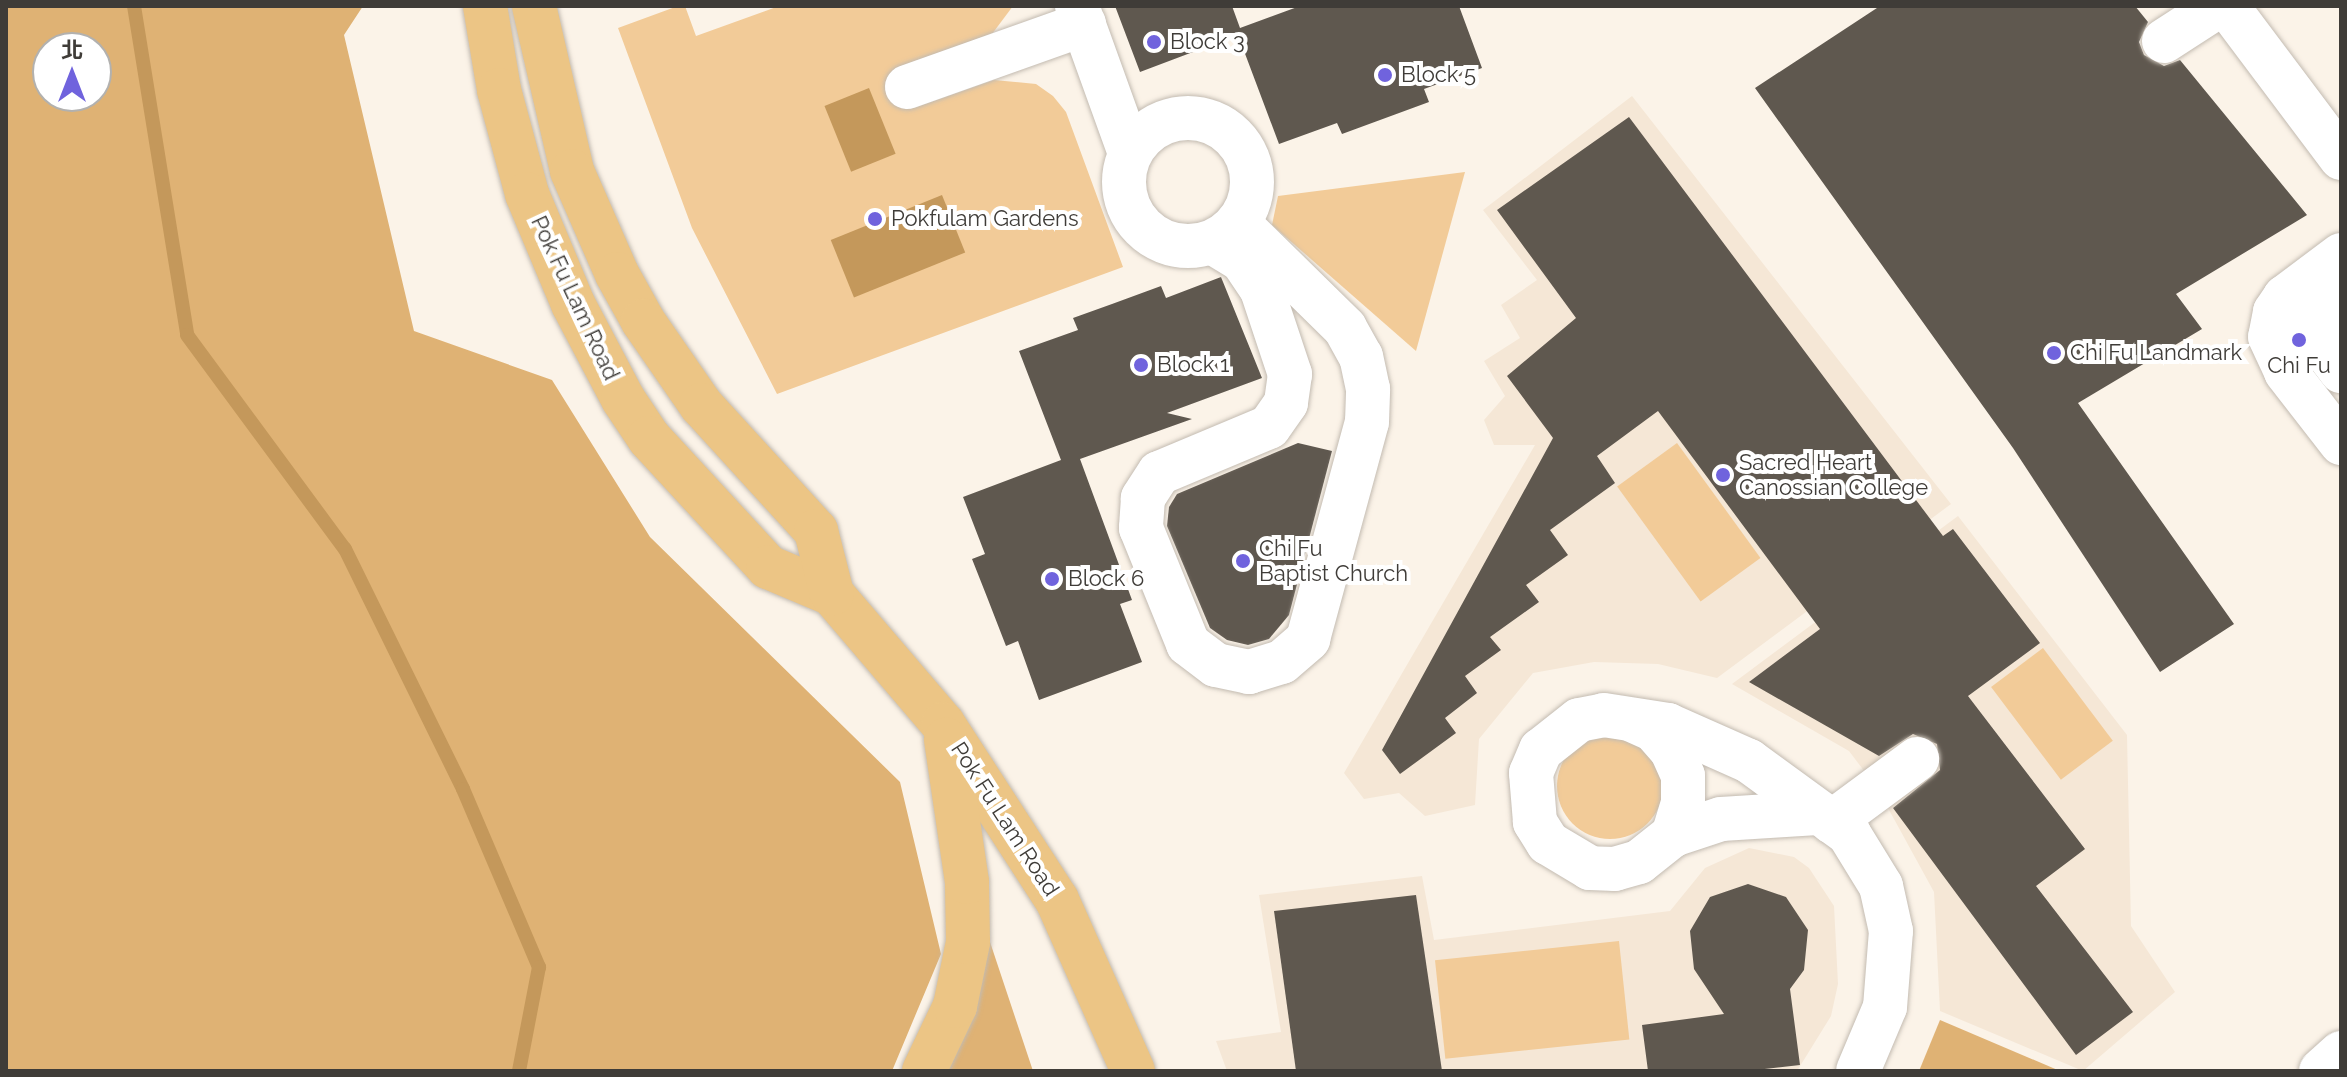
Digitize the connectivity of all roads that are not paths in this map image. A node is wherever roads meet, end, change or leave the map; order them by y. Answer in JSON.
{"nodes":[{"id":1,"x":485,"y":6,"type":"edge"},
{"id":2,"x":534,"y":6,"type":"edge"},
{"id":3,"x":2218,"y":6,"type":"edge"},
{"id":4,"x":2227,"y":6,"type":"edge"},
{"id":5,"x":1081,"y":15,"type":"edge"},
{"id":6,"x":2164,"y":41,"type":"dead end"},
{"id":7,"x":907,"y":87,"type":"dead end"},
{"id":8,"x":1130,"y":153,"type":"junction"},
{"id":9,"x":2341,"y":158,"type":"edge"},
{"id":10,"x":1225,"y":232,"type":"junction"},
{"id":11,"x":2313,"y":276,"type":"edge"},
{"id":12,"x":2341,"y":312,"type":"edge"},
{"id":13,"x":2341,"y":371,"type":"edge"},
{"id":14,"x":2341,"y":443,"type":"edge"},
{"id":15,"x":832,"y":594,"type":"junction"},
{"id":16,"x":1630,"y":719,"type":"junction"},
{"id":17,"x":943,"y":724,"type":"junction"},
{"id":18,"x":1917,"y":759,"type":"dead end"},
{"id":19,"x":1825,"y":817,"type":"junction"},
{"id":20,"x":1673,"y":835,"type":"junction"},
{"id":21,"x":2341,"y":1053,"type":"edge"},
{"id":22,"x":924,"y":1071,"type":"edge"},
{"id":23,"x":1133,"y":1071,"type":"edge"},
{"id":24,"x":1858,"y":1071,"type":"edge"},
{"id":25,"x":2321,"y":1071,"type":"edge"}],
"edges":[{"from":1,"to":15,"type":"main road","name":"Pok Fu Lam Road"},
{"from":2,"to":15,"type":"main road","name":"Pok Fu Lam Road"},
{"from":3,"to":6,"type":"street"},
{"from":4,"to":9,"type":"street"},
{"from":5,"to":7,"type":"street"},
{"from":5,"to":8,"type":"street"},
{"from":8,"to":10,"type":"street"},
{"from":8,"to":10,"type":"street"},
{"from":10,"to":10,"type":"street"},
{"from":11,"to":12,"type":"street"},
{"from":11,"to":13,"type":"street"},
{"from":11,"to":14,"type":"street"},
{"from":15,"to":17,"type":"main road","name":"Pok Fu Lam Road"},
{"from":16,"to":19,"type":"street"},
{"from":16,"to":20,"type":"street"},
{"from":16,"to":20,"type":"street"},
{"from":17,"to":22,"type":"main road"},
{"from":17,"to":23,"type":"main road","name":"Pok Fu Lam Road"},
{"from":18,"to":19,"type":"street"},
{"from":19,"to":20,"type":"street"},
{"from":19,"to":24,"type":"street"},
{"from":21,"to":25,"type":"street"}]}
